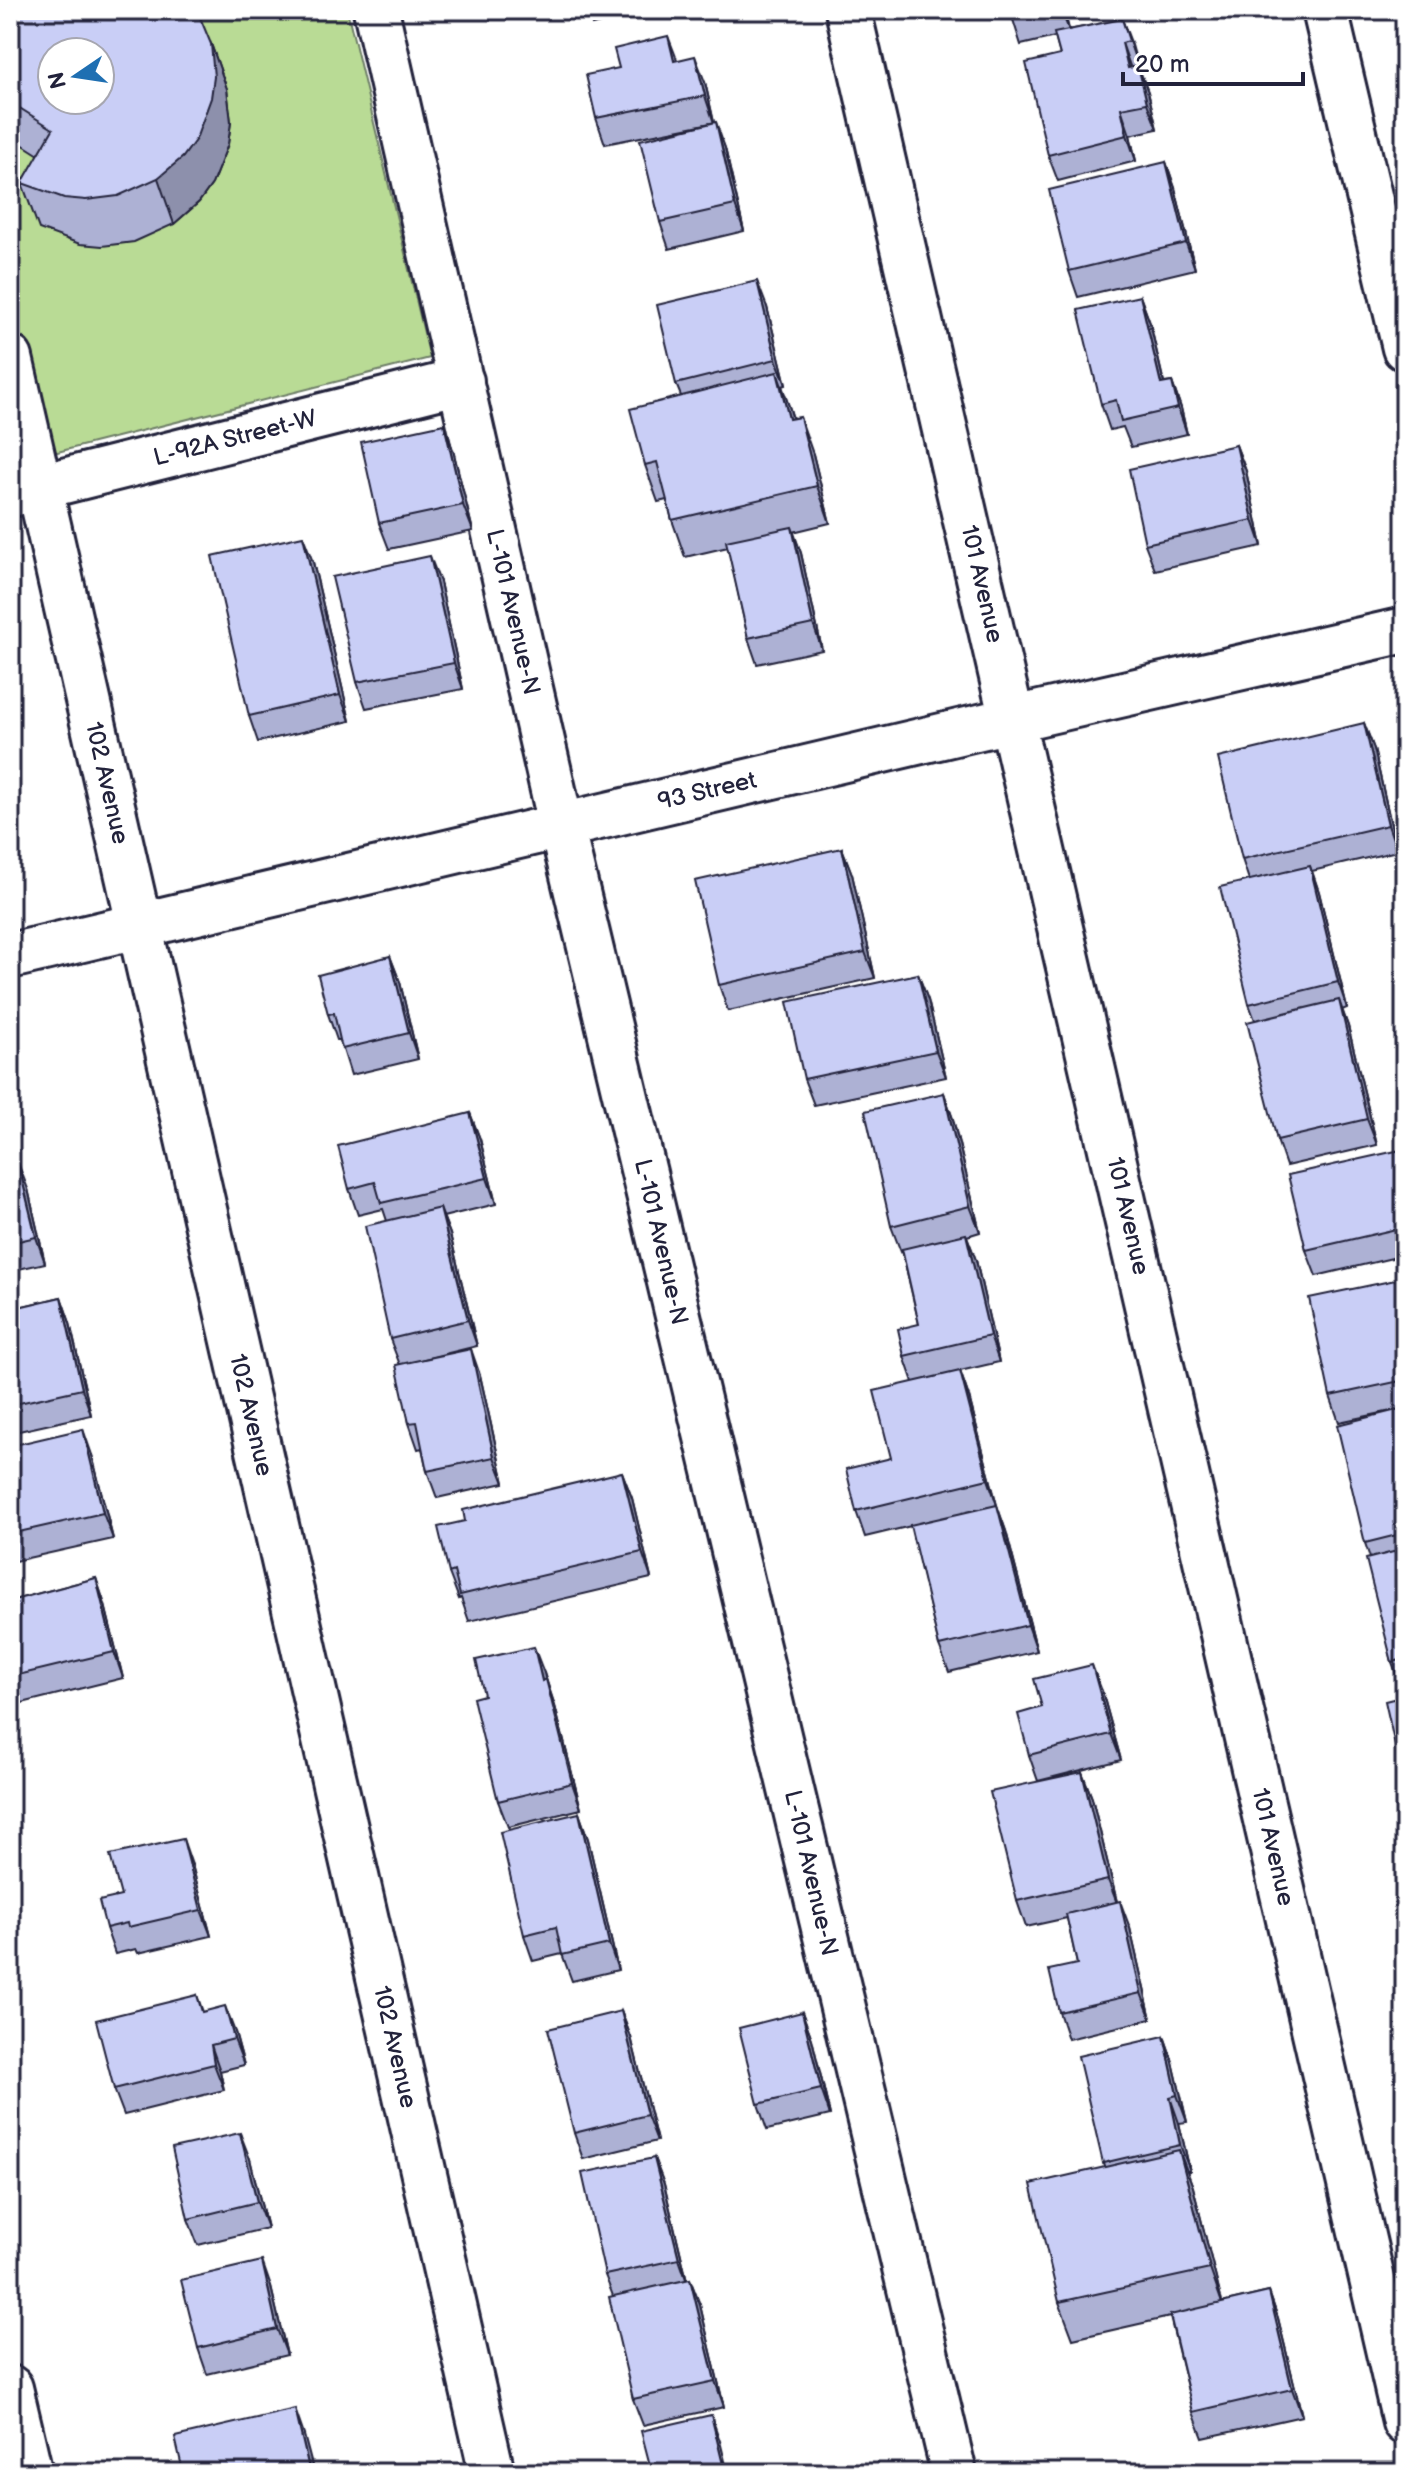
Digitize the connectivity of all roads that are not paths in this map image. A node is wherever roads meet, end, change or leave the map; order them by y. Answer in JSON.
{"nodes":[{"id":1,"x":376,"y":10,"type":"edge"},
{"id":2,"x":848,"y":10,"type":"edge"},
{"id":3,"x":1325,"y":10,"type":"edge"},
{"id":4,"x":1405,"y":348,"type":"edge"},
{"id":5,"x":10,"y":358,"type":"edge"},
{"id":6,"x":461,"y":381,"type":"junction"},
{"id":7,"x":25,"y":491,"type":"edge"},
{"id":8,"x":1405,"y":630,"type":"edge"},
{"id":9,"x":1014,"y":719,"type":"junction"},
{"id":10,"x":561,"y":825,"type":"junction"},
{"id":11,"x":139,"y":925,"type":"junction"},
{"id":12,"x":10,"y":956,"type":"edge"},
{"id":13,"x":10,"y":2388,"type":"edge"},
{"id":14,"x":1405,"y":2422,"type":"edge"},
{"id":15,"x":30,"y":2473,"type":"edge"},
{"id":16,"x":492,"y":2473,"type":"edge"},
{"id":17,"x":954,"y":2473,"type":"edge"}],
"edges":[{"from":1,"to":6,"type":"street","name":"L-101 Avenue-N"},
{"from":2,"to":9,"type":"street","name":"101 Avenue"},
{"from":3,"to":4,"type":"street"},
{"from":5,"to":7,"type":"street","name":"102 Avenue"},
{"from":6,"to":7,"type":"street","name":"L-92A Street-W"},
{"from":6,"to":10,"type":"street","name":"L-101 Avenue-N"},
{"from":7,"to":11,"type":"street","name":"102 Avenue"},
{"from":8,"to":9,"type":"street","name":"93 Street"},
{"from":9,"to":10,"type":"street","name":"93 Street"},
{"from":9,"to":14,"type":"street","name":"101 Avenue"},
{"from":10,"to":11,"type":"street","name":"93 Street"},
{"from":10,"to":17,"type":"street","name":"L-101 Avenue-N"},
{"from":11,"to":12,"type":"street","name":"93 Street"},
{"from":11,"to":16,"type":"street","name":"102 Avenue"},
{"from":13,"to":15,"type":"street"}]}
